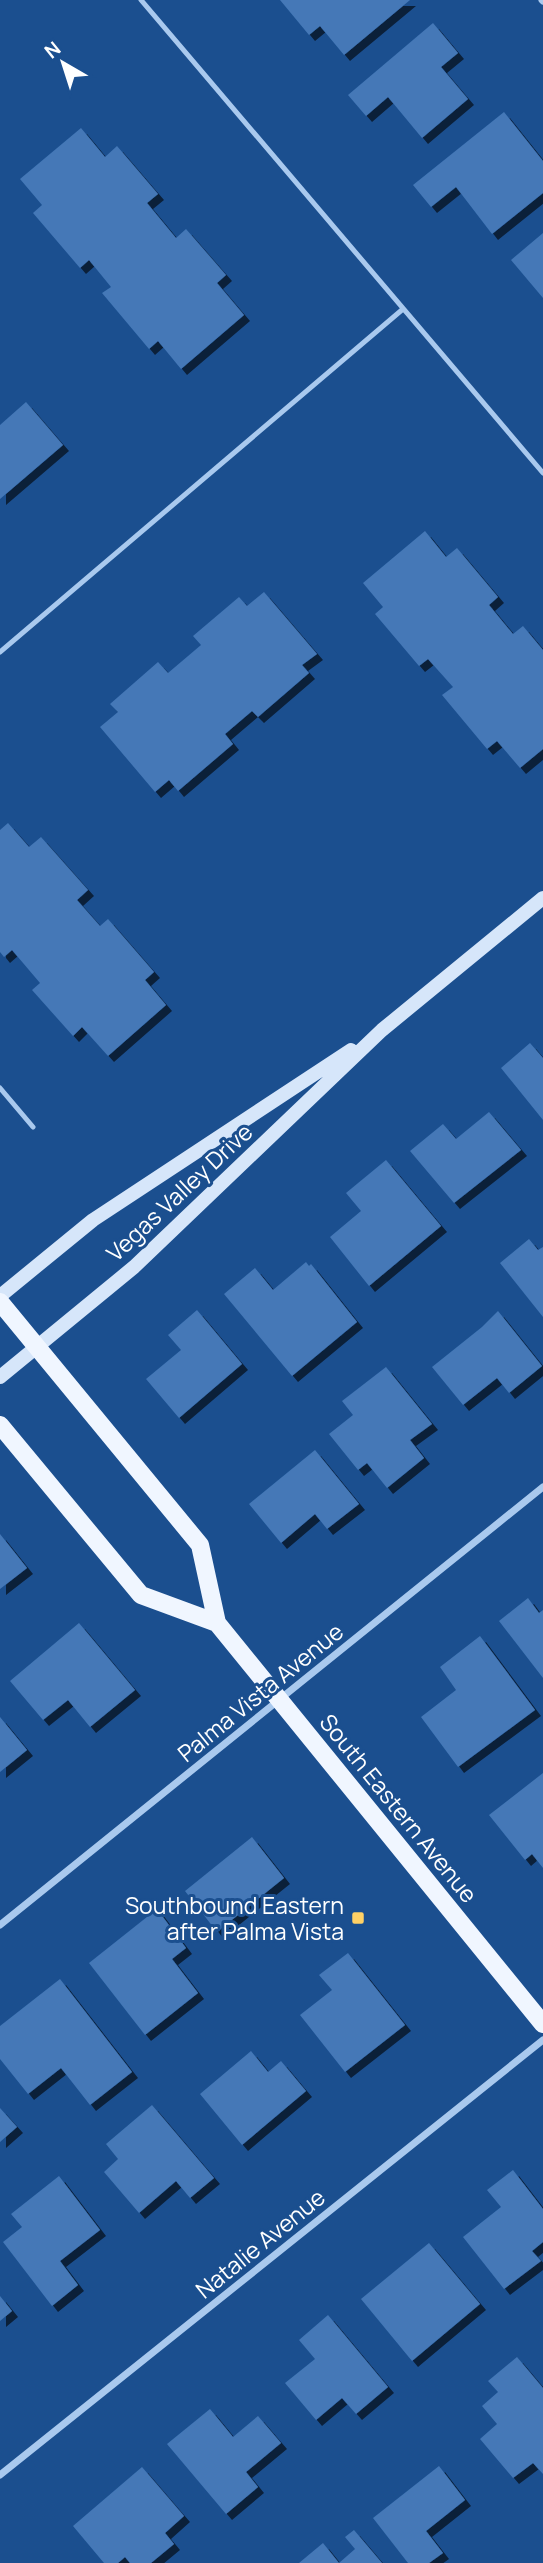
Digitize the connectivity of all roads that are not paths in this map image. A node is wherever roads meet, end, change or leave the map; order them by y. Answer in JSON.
{"nodes":[{"id":1,"x":141,"y":0,"type":"edge"},
{"id":2,"x":403,"y":309,"type":"junction"},
{"id":3,"x":543,"y":473,"type":"edge"},
{"id":4,"x":0,"y":652,"type":"edge"},
{"id":5,"x":543,"y":898,"type":"edge"},
{"id":6,"x":382,"y":1030,"type":"junction"},
{"id":7,"x":0,"y":1088,"type":"edge"},
{"id":8,"x":33,"y":1126,"type":"dead end"},
{"id":9,"x":0,"y":1296,"type":"edge"},
{"id":10,"x":0,"y":1302,"type":"edge"},
{"id":11,"x":38,"y":1346,"type":"junction"},
{"id":12,"x":0,"y":1377,"type":"edge"},
{"id":13,"x":0,"y":1425,"type":"edge"},
{"id":14,"x":543,"y":1487,"type":"edge"},
{"id":15,"x":217,"y":1623,"type":"junction"},
{"id":16,"x":280,"y":1702,"type":"junction"},
{"id":17,"x":0,"y":1925,"type":"edge"},
{"id":18,"x":543,"y":2024,"type":"edge"},
{"id":19,"x":543,"y":2040,"type":"edge"},
{"id":20,"x":0,"y":2476,"type":"edge"}],
"edges":[{"from":1,"to":2,"type":"lane"},
{"from":2,"to":3,"type":"lane"},
{"from":2,"to":4,"type":"lane"},
{"from":5,"to":6,"type":"street","name":"Vegas Valley Drive"},
{"from":6,"to":9,"type":"street","name":"Vegas Valley Drive"},
{"from":6,"to":11,"type":"street","name":"Vegas Valley Drive"},
{"from":7,"to":8,"type":"lane"},
{"from":10,"to":11,"type":"main road","name":"South Eastern Avenue"},
{"from":11,"to":12,"type":"street","name":"Vegas Valley Drive"},
{"from":11,"to":15,"type":"main road","name":"South Eastern Avenue"},
{"from":13,"to":15,"type":"main road"},
{"from":14,"to":16,"type":"street","name":"Palma Vista Avenue"},
{"from":15,"to":16,"type":"main road","name":"South Eastern Avenue"},
{"from":16,"to":17,"type":"street","name":"Palma Vista Avenue"},
{"from":16,"to":18,"type":"main road","name":"South Eastern Avenue"},
{"from":19,"to":20,"type":"street","name":"Natalie Avenue"}]}
